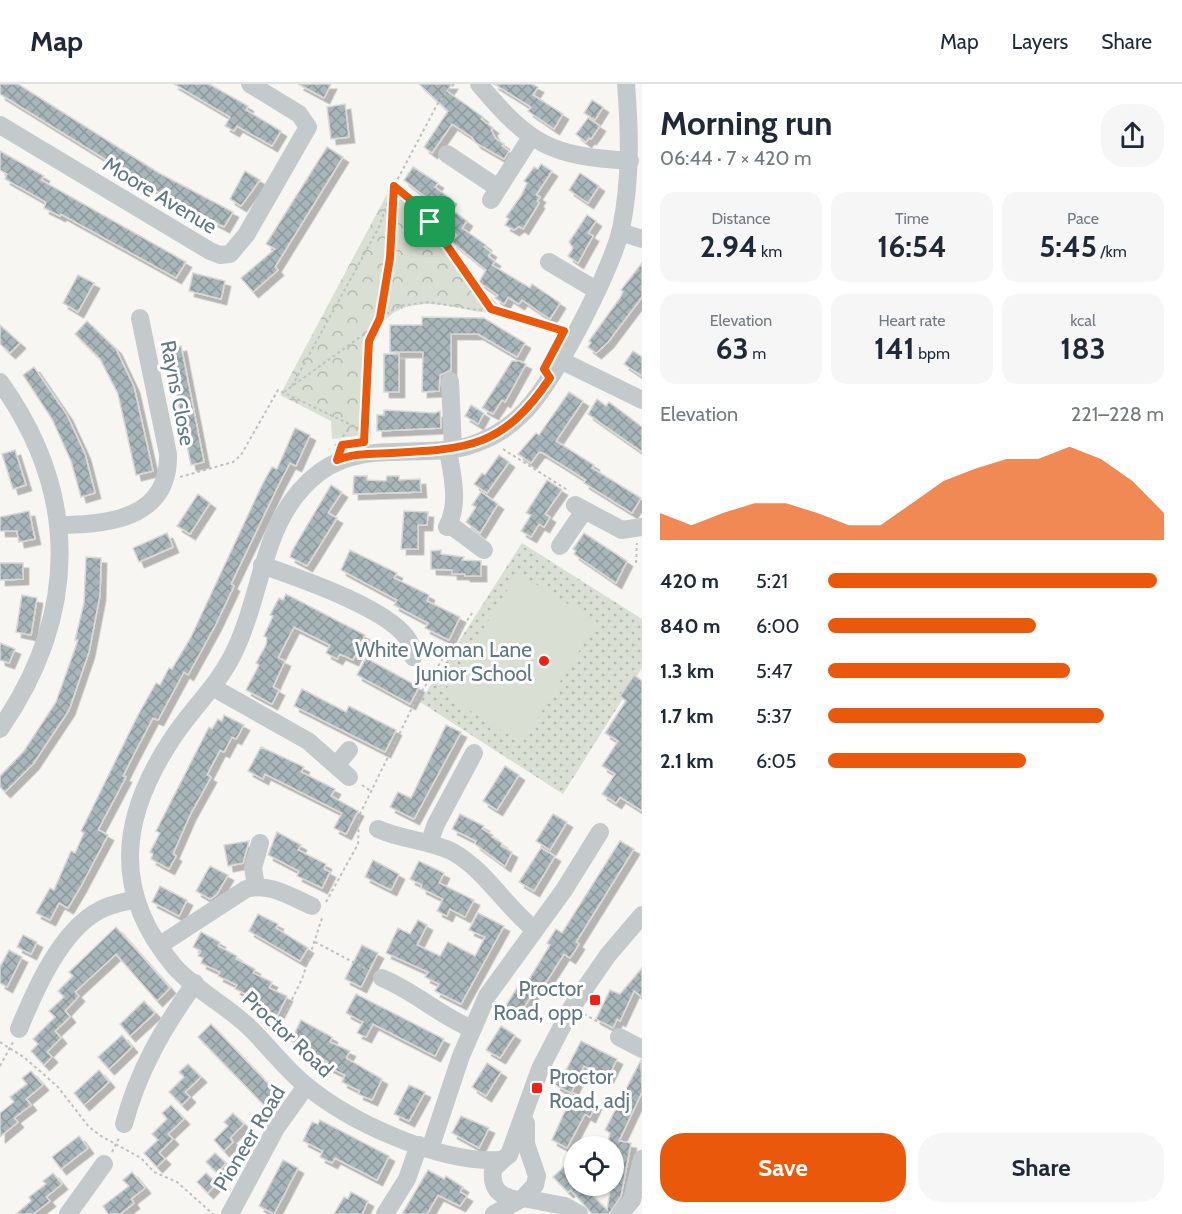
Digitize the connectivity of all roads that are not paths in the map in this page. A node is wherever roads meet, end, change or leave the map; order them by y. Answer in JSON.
{"nodes":[{"id":1,"x":250,"y":84,"type":"edge"},
{"id":2,"x":479,"y":84,"type":"edge"},
{"id":3,"x":626,"y":84,"type":"edge"},
{"id":4,"x":0,"y":125,"type":"edge"},
{"id":5,"x":531,"y":137,"type":"junction"},
{"id":6,"x":447,"y":154,"type":"dead end"},
{"id":7,"x":630,"y":161,"type":"junction"},
{"id":8,"x":620,"y":232,"type":"junction"},
{"id":9,"x":642,"y":238,"type":"edge"},
{"id":10,"x":549,"y":262,"type":"dead end"},
{"id":11,"x":596,"y":290,"type":"junction"},
{"id":12,"x":585,"y":314,"type":"junction"},
{"id":13,"x":137,"y":329,"type":"dead end"},
{"id":14,"x":560,"y":360,"type":"junction"},
{"id":15,"x":550,"y":378,"type":"junction"},
{"id":16,"x":450,"y":381,"type":"dead end"},
{"id":17,"x":0,"y":382,"type":"edge"},
{"id":18,"x":642,"y":400,"type":"edge"},
{"id":19,"x":451,"y":449,"type":"junction"},
{"id":20,"x":379,"y":453,"type":"junction"},
{"id":21,"x":337,"y":460,"type":"junction"},
{"id":22,"x":58,"y":525,"type":"junction"},
{"id":23,"x":637,"y":528,"type":"edge"},
{"id":24,"x":560,"y":546,"type":"dead end"},
{"id":25,"x":484,"y":550,"type":"dead end"},
{"id":26,"x":262,"y":565,"type":"junction"},
{"id":27,"x":407,"y":651,"type":"dead end"},
{"id":28,"x":219,"y":680,"type":"junction"},
{"id":29,"x":0,"y":729,"type":"edge"},
{"id":30,"x":474,"y":753,"type":"dead end"},
{"id":31,"x":345,"y":764,"type":"dead end"},
{"id":32,"x":600,"y":832,"type":"dead end"},
{"id":33,"x":386,"y":839,"type":"dead end"},
{"id":34,"x":260,"y":843,"type":"dead end"},
{"id":35,"x":429,"y":843,"type":"junction"},
{"id":36,"x":254,"y":879,"type":"junction"},
{"id":37,"x":136,"y":899,"type":"junction"},
{"id":38,"x":312,"y":906,"type":"dead end"},
{"id":39,"x":642,"y":915,"type":"edge"},
{"id":40,"x":534,"y":929,"type":"junction"},
{"id":41,"x":160,"y":945,"type":"junction"},
{"id":42,"x":382,"y":978,"type":"road end"},
{"id":43,"x":195,"y":983,"type":"junction"},
{"id":44,"x":20,"y":1029,"type":"road end"},
{"id":45,"x":472,"y":1029,"type":"junction"},
{"id":46,"x":623,"y":1038,"type":"road end"},
{"id":47,"x":642,"y":1049,"type":"edge"},
{"id":48,"x":306,"y":1086,"type":"junction"},
{"id":49,"x":122,"y":1111,"type":"road end"},
{"id":50,"x":525,"y":1115,"type":"junction"},
{"id":51,"x":432,"y":1149,"type":"junction"},
{"id":52,"x":505,"y":1157,"type":"junction"},
{"id":53,"x":642,"y":1159,"type":"edge"},
{"id":54,"x":95,"y":1169,"type":"road end"},
{"id":55,"x":534,"y":1169,"type":"junction"},
{"id":56,"x":493,"y":1185,"type":"junction"},
{"id":57,"x":520,"y":1199,"type":"junction"},
{"id":58,"x":572,"y":1210,"type":"edge"},
{"id":59,"x":68,"y":1214,"type":"edge"},
{"id":60,"x":230,"y":1214,"type":"edge"},
{"id":61,"x":385,"y":1214,"type":"edge"},
{"id":62,"x":485,"y":1214,"type":"edge"},
{"id":63,"x":494,"y":1214,"type":"edge"},
{"id":64,"x":620,"y":1214,"type":"edge"}],
"edges":[{"from":1,"to":4,"type":"street","name":"Moore Avenue"},
{"from":2,"to":5,"type":"street"},
{"from":3,"to":7,"type":"street","name":"Proctor Road"},
{"from":5,"to":6,"type":"street"},
{"from":5,"to":7,"type":"street"},
{"from":7,"to":8,"type":"street","name":"Proctor Road"},
{"from":8,"to":9,"type":"street"},
{"from":8,"to":11,"type":"street","name":"Proctor Road"},
{"from":10,"to":11,"type":"street"},
{"from":11,"to":12,"type":"street","name":"Proctor Road"},
{"from":12,"to":14,"type":"street","name":"Proctor Road"},
{"from":12,"to":15,"type":"street"},
{"from":13,"to":22,"type":"street","name":"Rayns Close"},
{"from":14,"to":15,"type":"street","name":"Proctor Road"},
{"from":14,"to":18,"type":"street"},
{"from":15,"to":19,"type":"street","name":"Proctor Road"},
{"from":16,"to":19,"type":"street"},
{"from":17,"to":22,"type":"street"},
{"from":19,"to":20,"type":"street","name":"Proctor Road"},
{"from":19,"to":25,"type":"street"},
{"from":20,"to":21,"type":"street","name":"Proctor Road"},
{"from":20,"to":21,"type":"street"},
{"from":21,"to":26,"type":"street","name":"Proctor Road"},
{"from":22,"to":29,"type":"street"},
{"from":23,"to":24,"type":"street"},
{"from":26,"to":27,"type":"street"},
{"from":26,"to":28,"type":"street","name":"Proctor Road"},
{"from":28,"to":31,"type":"street"},
{"from":28,"to":37,"type":"street","name":"Proctor Road"},
{"from":30,"to":35,"type":"street"},
{"from":32,"to":40,"type":"street"},
{"from":33,"to":35,"type":"street"},
{"from":34,"to":36,"type":"street"},
{"from":35,"to":40,"type":"street"},
{"from":36,"to":38,"type":"street"},
{"from":36,"to":41,"type":"street"},
{"from":37,"to":41,"type":"street","name":"Proctor Road"},
{"from":37,"to":44,"type":"street"},
{"from":39,"to":50,"type":"street"},
{"from":40,"to":45,"type":"street"},
{"from":41,"to":43,"type":"street","name":"Proctor Road"},
{"from":42,"to":45,"type":"street"},
{"from":43,"to":48,"type":"street","name":"Proctor Road"},
{"from":43,"to":49,"type":"street"},
{"from":45,"to":51,"type":"street"},
{"from":46,"to":47,"type":"street"},
{"from":48,"to":51,"type":"street","name":"Proctor Road"},
{"from":48,"to":60,"type":"street","name":"Pioneer Road"},
{"from":50,"to":52,"type":"street"},
{"from":50,"to":55,"type":"street"},
{"from":51,"to":52,"type":"street","name":"Proctor Road"},
{"from":51,"to":56,"type":"street","name":"Proctor Road"},
{"from":51,"to":61,"type":"street"},
{"from":52,"to":55,"type":"street"},
{"from":52,"to":56,"type":"street"},
{"from":53,"to":64,"type":"street"},
{"from":54,"to":59,"type":"street"},
{"from":55,"to":57,"type":"street"},
{"from":55,"to":58,"type":"street"},
{"from":56,"to":57,"type":"street"},
{"from":56,"to":62,"type":"street"},
{"from":57,"to":58,"type":"street"},
{"from":57,"to":63,"type":"street"}]}
